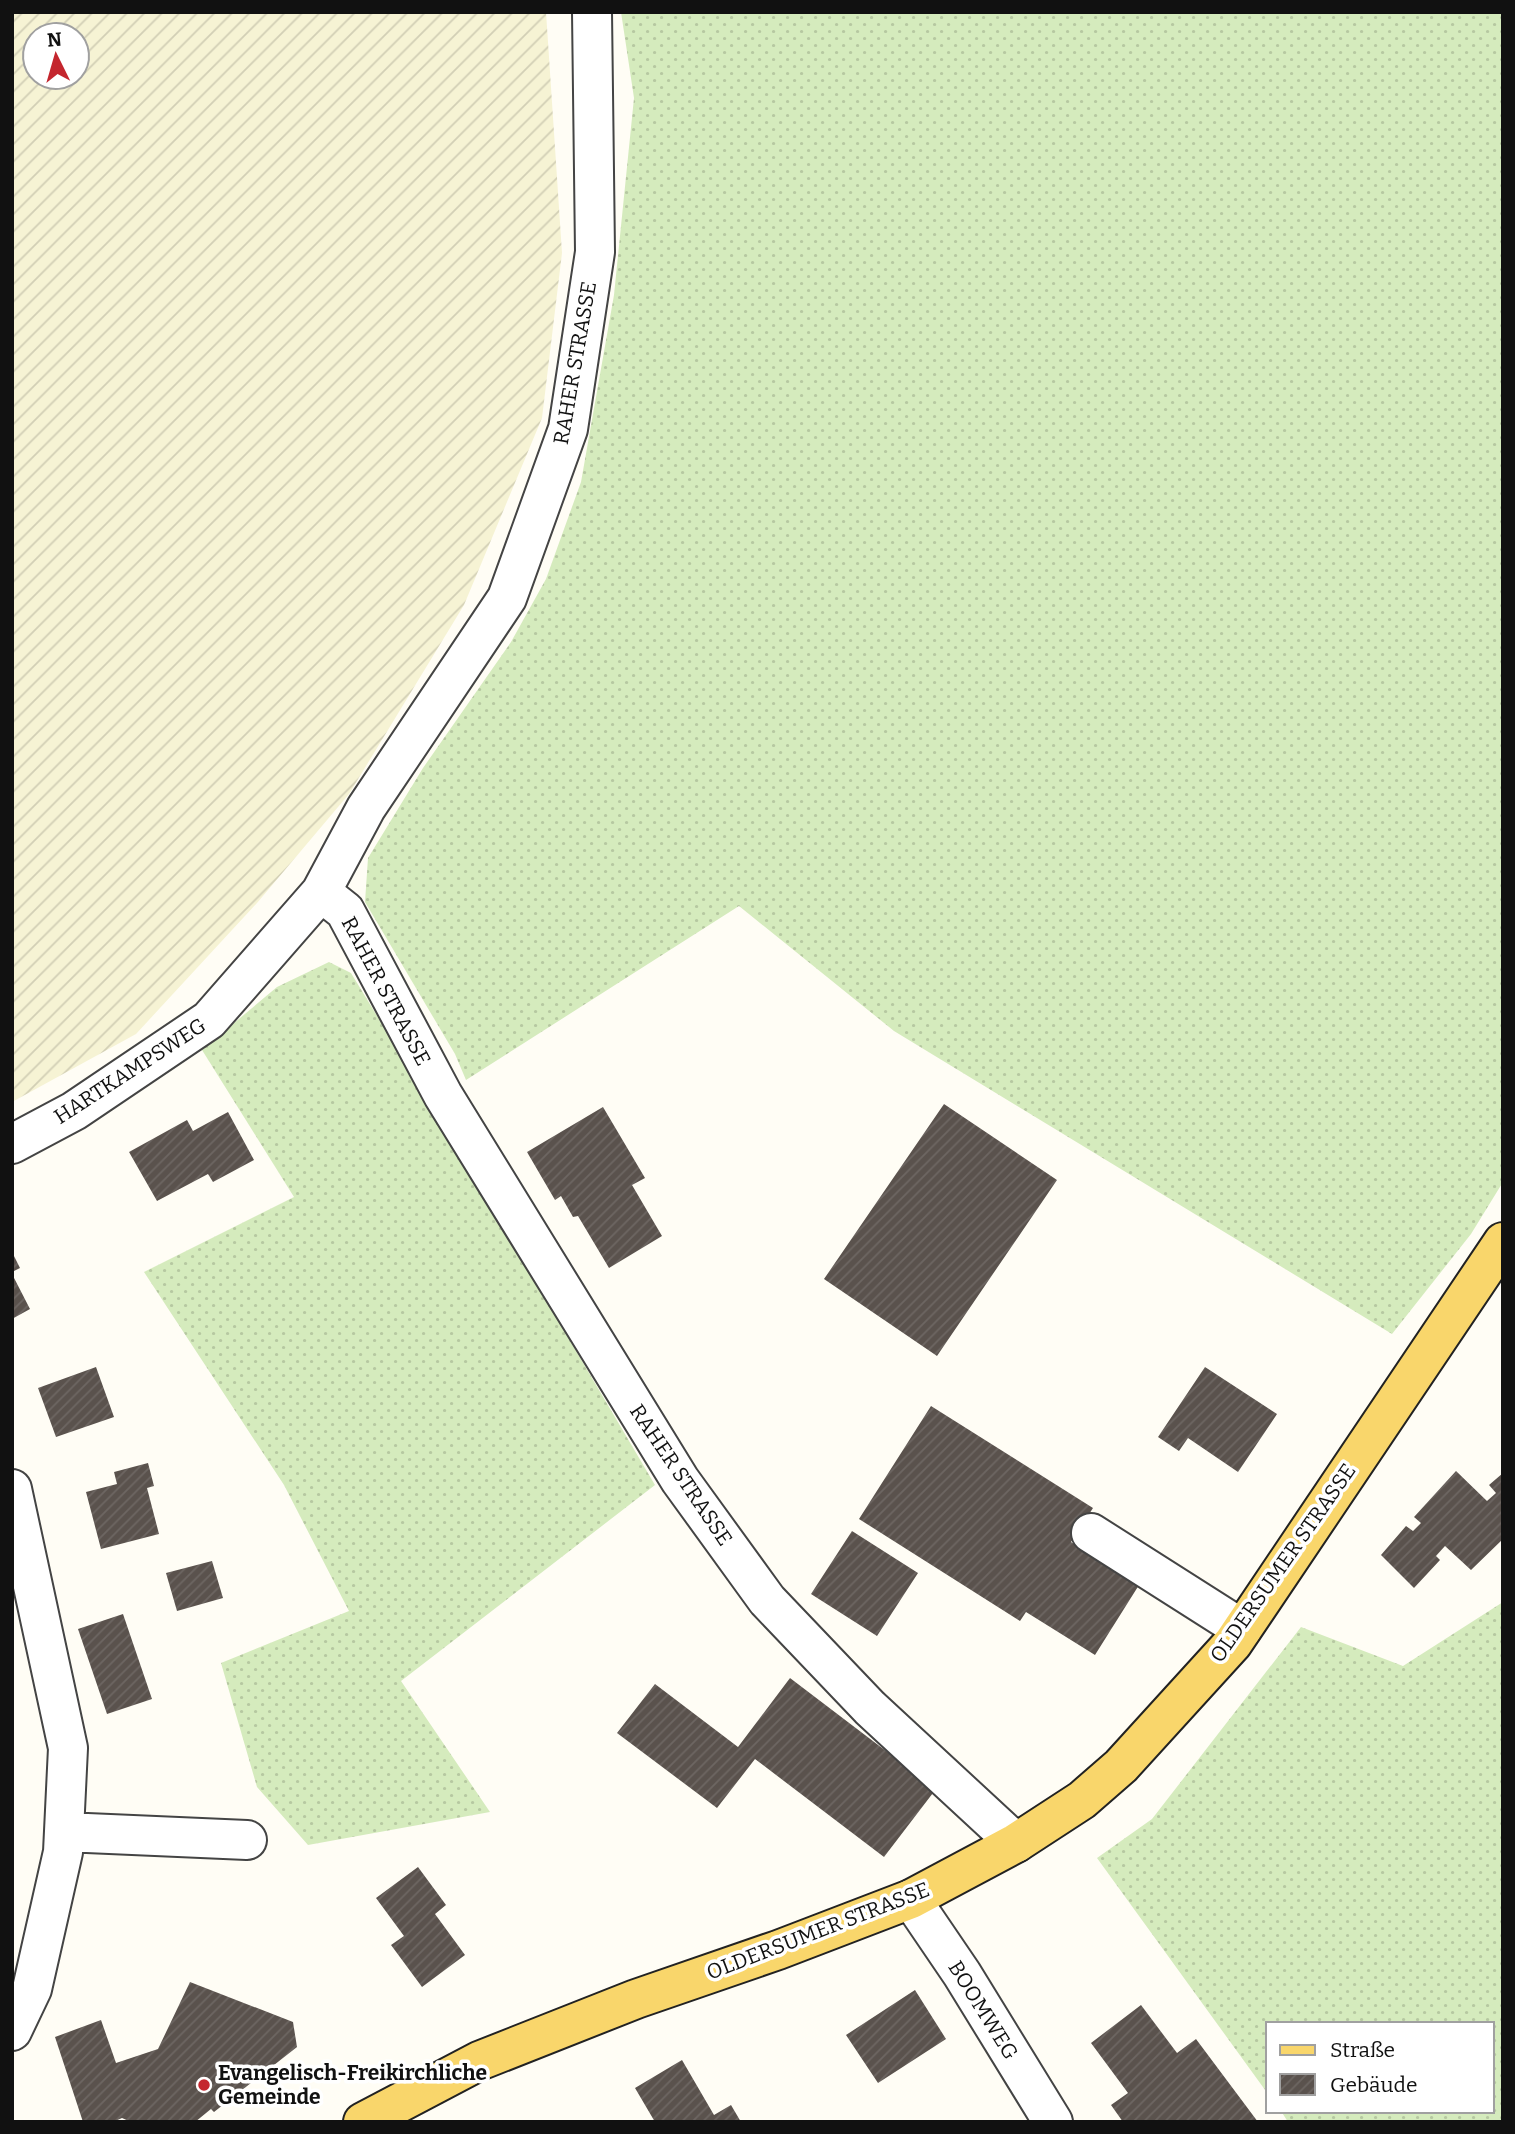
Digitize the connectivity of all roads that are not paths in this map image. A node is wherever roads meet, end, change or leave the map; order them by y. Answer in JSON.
{"nodes":[{"id":1,"x":592,"y":12,"type":"edge"},
{"id":2,"x":321,"y":892,"type":"junction"},
{"id":3,"x":12,"y":1144,"type":"edge"},
{"id":4,"x":1503,"y":1242,"type":"edge"},
{"id":5,"x":12,"y":1489,"type":"edge"},
{"id":6,"x":1091,"y":1534,"type":"dead end"},
{"id":7,"x":1242,"y":1629,"type":"junction"},
{"id":8,"x":64,"y":1832,"type":"junction"},
{"id":9,"x":247,"y":1840,"type":"dead end"},
{"id":10,"x":1016,"y":1843,"type":"junction"},
{"id":11,"x":911,"y":1899,"type":"junction"},
{"id":12,"x":12,"y":2031,"type":"edge"},
{"id":13,"x":363,"y":2122,"type":"edge"},
{"id":14,"x":1053,"y":2122,"type":"edge"}],
"edges":[{"from":1,"to":2,"type":"street","name":"RAHER STRASSE"},
{"from":2,"to":3,"type":"street","name":"HARTKAMPSWEG"},
{"from":2,"to":10,"type":"street","name":"RAHER STRASSE"},
{"from":4,"to":7,"type":"main road","name":"OLDERSUMER STRASSE"},
{"from":5,"to":8,"type":"street"},
{"from":6,"to":7,"type":"street"},
{"from":7,"to":10,"type":"main road","name":"OLDERSUMER STRASSE"},
{"from":8,"to":9,"type":"street"},
{"from":8,"to":12,"type":"street"},
{"from":10,"to":11,"type":"main road","name":"OLDERSUMER STRASSE"},
{"from":11,"to":13,"type":"main road","name":"OLDERSUMER STRASSE"},
{"from":11,"to":14,"type":"street","name":"BOOMWEG"}]}
